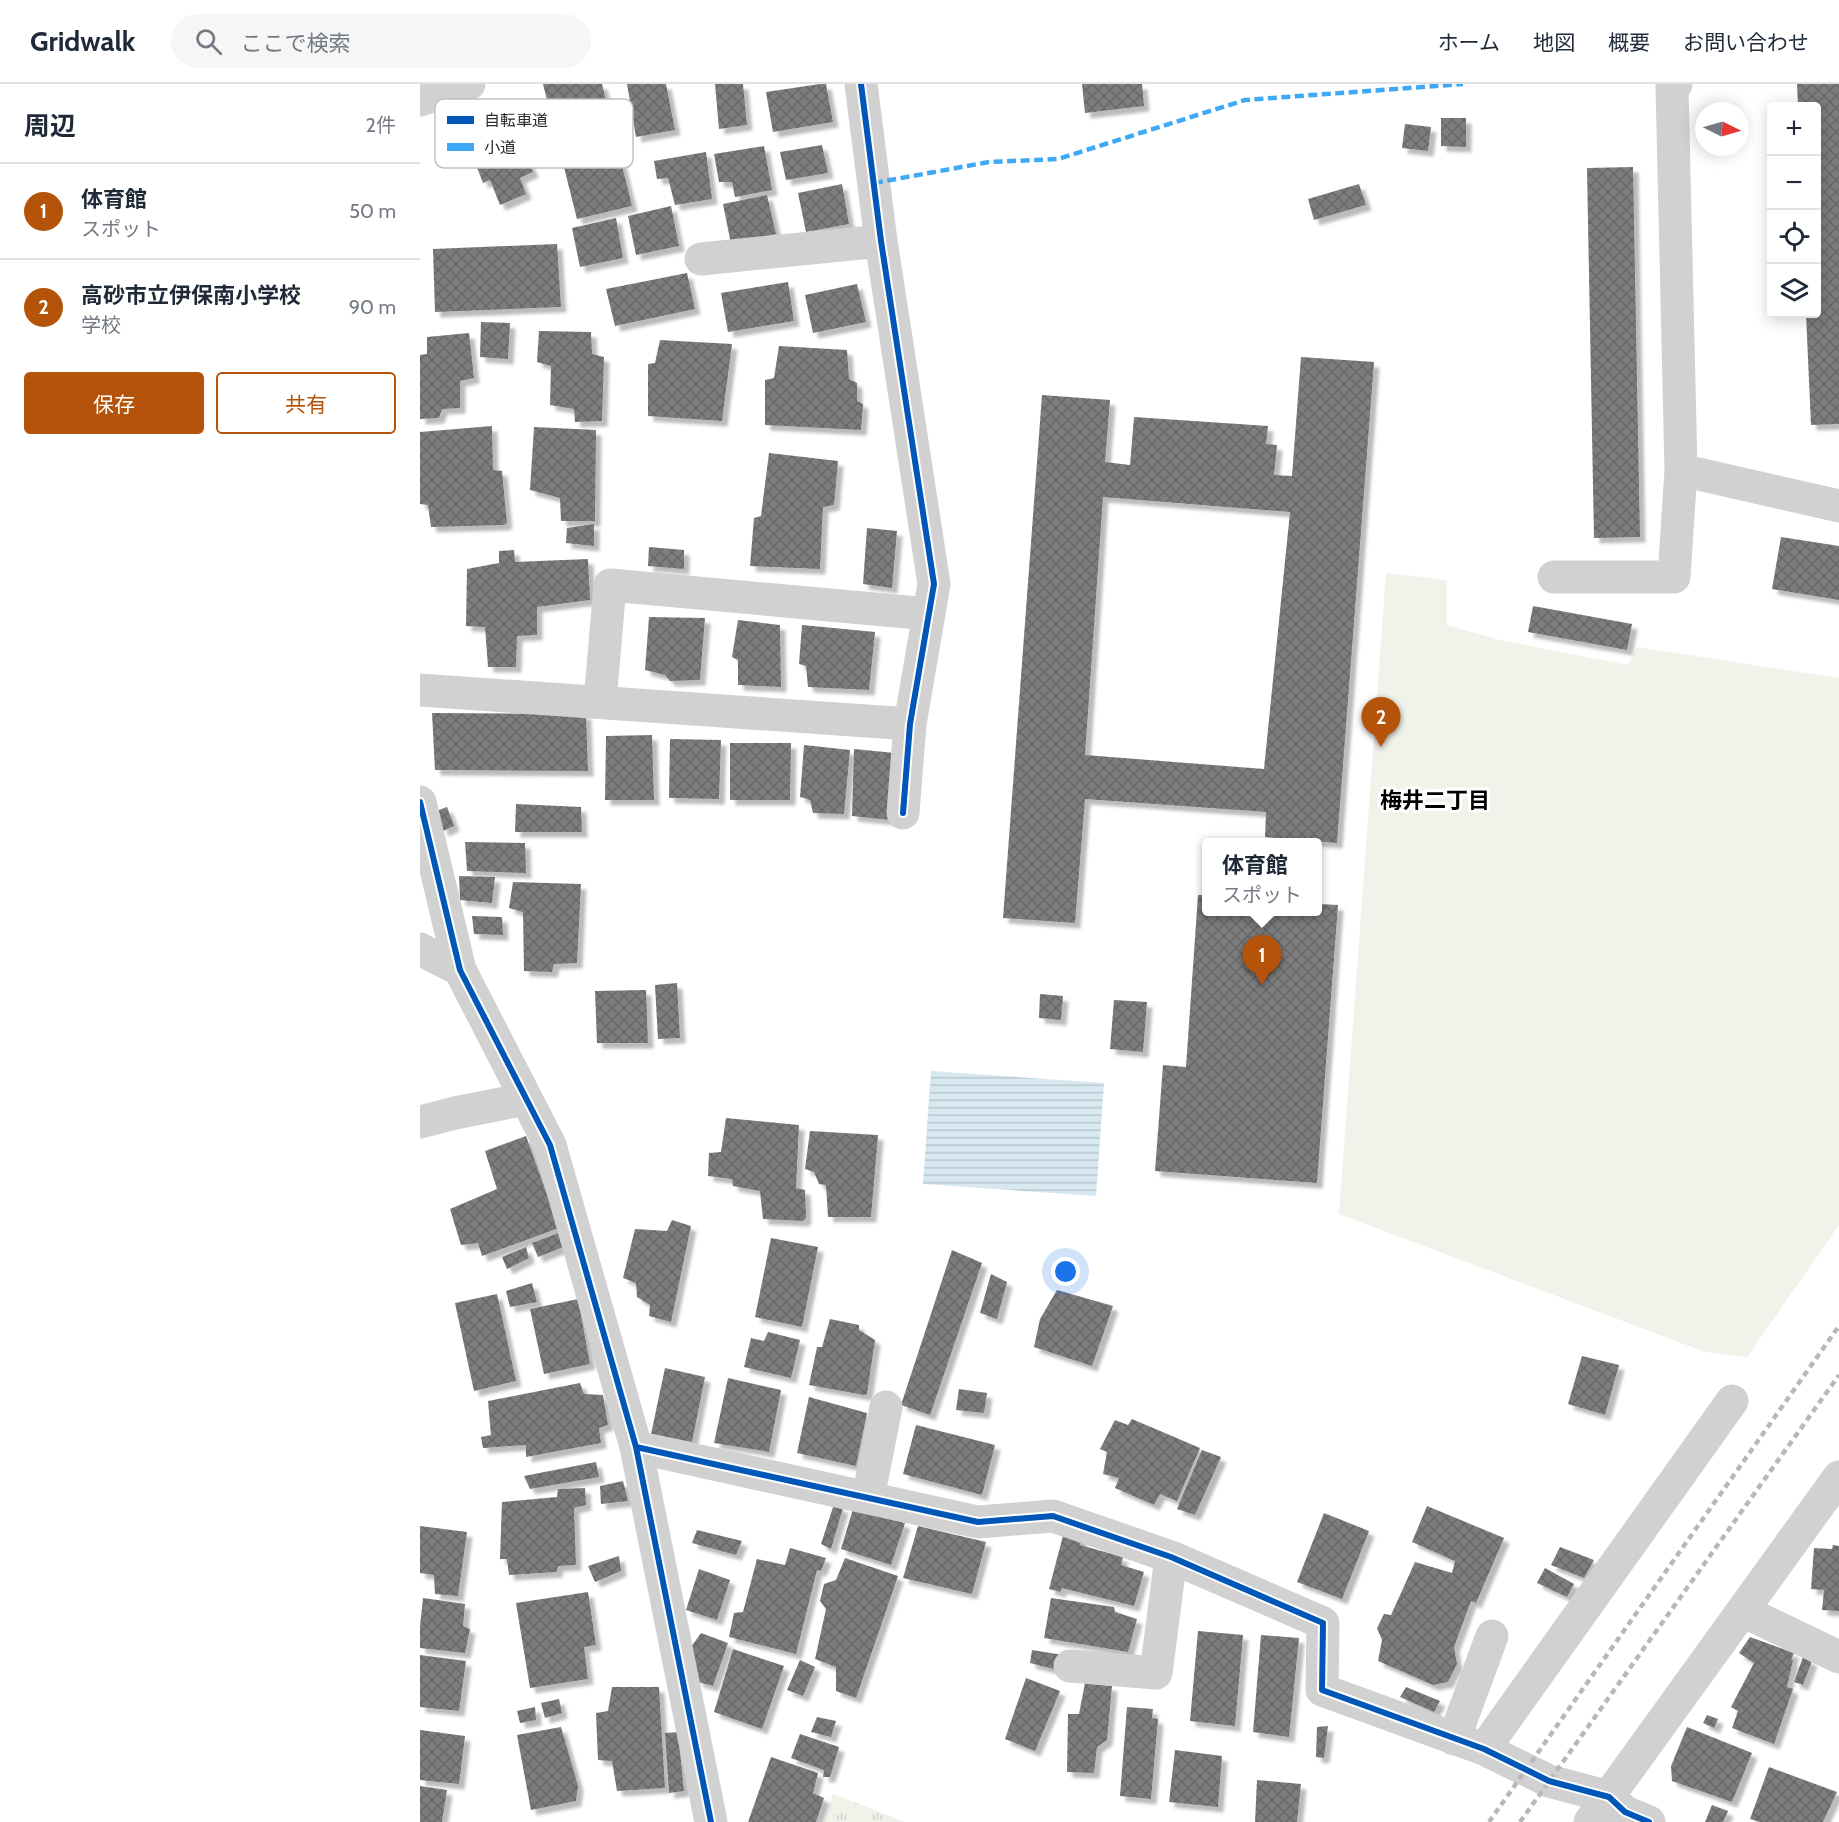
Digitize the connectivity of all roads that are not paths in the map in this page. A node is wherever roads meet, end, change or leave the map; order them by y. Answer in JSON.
{"nodes":[{"id":1,"x":469,"y":84,"type":"edge"},
{"id":2,"x":861,"y":84,"type":"edge"},
{"id":3,"x":1676,"y":84,"type":"edge"},
{"id":4,"x":420,"y":100,"type":"edge"},
{"id":5,"x":881,"y":241,"type":"junction"},
{"id":6,"x":701,"y":259,"type":"dead end"},
{"id":7,"x":1681,"y":470,"type":"junction"},
{"id":8,"x":1839,"y":506,"type":"edge"},
{"id":9,"x":1554,"y":577,"type":"dead end"},
{"id":10,"x":929,"y":614,"type":"junction"},
{"id":11,"x":420,"y":690,"type":"edge"},
{"id":12,"x":600,"y":702,"type":"junction"},
{"id":13,"x":910,"y":724,"type":"junction"},
{"id":14,"x":420,"y":802,"type":"edge"},
{"id":15,"x":903,"y":813,"type":"dead end"},
{"id":16,"x":420,"y":949,"type":"edge"},
{"id":17,"x":460,"y":970,"type":"junction"},
{"id":18,"x":526,"y":1100,"type":"junction"},
{"id":19,"x":420,"y":1122,"type":"edge"},
{"id":20,"x":1732,"y":1401,"type":"dead end"},
{"id":21,"x":886,"y":1407,"type":"dead end"},
{"id":22,"x":636,"y":1447,"type":"junction"},
{"id":23,"x":1839,"y":1477,"type":"edge"},
{"id":24,"x":868,"y":1498,"type":"junction"},
{"id":25,"x":1171,"y":1557,"type":"junction"},
{"id":26,"x":1743,"y":1611,"type":"junction"},
{"id":27,"x":1492,"y":1636,"type":"dead end"},
{"id":28,"x":1839,"y":1657,"type":"edge"},
{"id":29,"x":1070,"y":1666,"type":"dead end"},
{"id":30,"x":1469,"y":1744,"type":"junction"},
{"id":31,"x":1599,"y":1810,"type":"edge"},
{"id":32,"x":711,"y":1822,"type":"edge"},
{"id":33,"x":1649,"y":1822,"type":"edge"}],
"edges":[{"from":1,"to":4,"type":"street"},
{"from":2,"to":5,"type":"street"},
{"from":3,"to":7,"type":"street"},
{"from":5,"to":6,"type":"street"},
{"from":5,"to":10,"type":"street"},
{"from":7,"to":8,"type":"street"},
{"from":7,"to":9,"type":"street"},
{"from":10,"to":12,"type":"street"},
{"from":10,"to":13,"type":"street"},
{"from":11,"to":12,"type":"street"},
{"from":12,"to":13,"type":"street"},
{"from":13,"to":15,"type":"street"},
{"from":14,"to":17,"type":"street"},
{"from":16,"to":17,"type":"street"},
{"from":17,"to":18,"type":"street"},
{"from":18,"to":19,"type":"street"},
{"from":18,"to":22,"type":"street"},
{"from":20,"to":30,"type":"street"},
{"from":21,"to":24,"type":"street"},
{"from":22,"to":24,"type":"street"},
{"from":22,"to":32,"type":"street"},
{"from":23,"to":26,"type":"street"},
{"from":24,"to":25,"type":"street"},
{"from":25,"to":29,"type":"street"},
{"from":25,"to":30,"type":"street"},
{"from":26,"to":28,"type":"street"},
{"from":26,"to":31,"type":"street"},
{"from":27,"to":30,"type":"street"},
{"from":30,"to":31,"type":"street"},
{"from":31,"to":33,"type":"street"}]}
